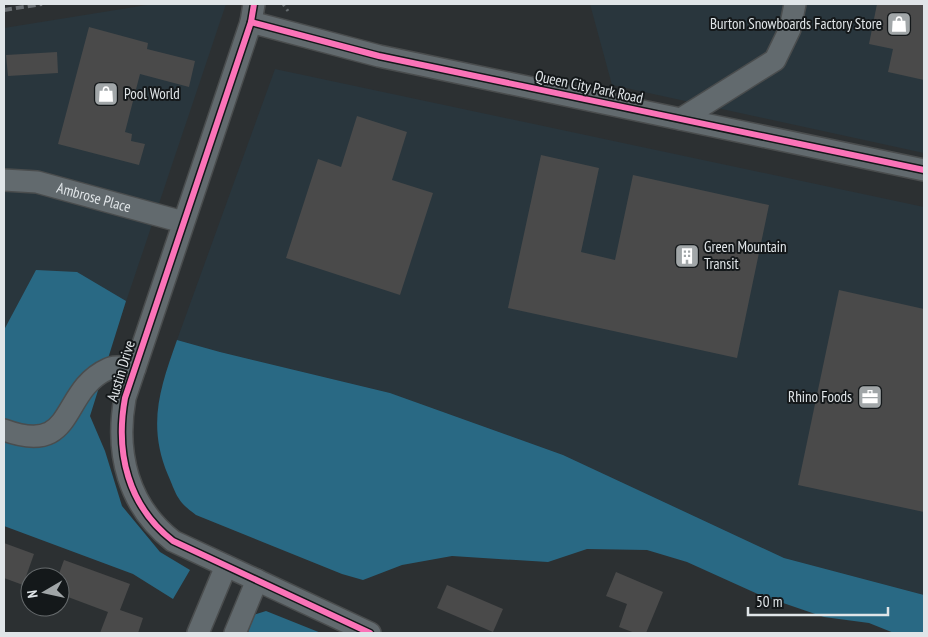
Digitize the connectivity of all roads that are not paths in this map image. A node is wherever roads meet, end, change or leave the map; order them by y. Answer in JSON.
{"nodes":[{"id":1,"x":795,"y":4,"type":"edge"},
{"id":2,"x":252,"y":13,"type":"edge"},
{"id":3,"x":681,"y":119,"type":"junction"},
{"id":4,"x":924,"y":170,"type":"edge"},
{"id":5,"x":4,"y":180,"type":"edge"},
{"id":6,"x":183,"y":222,"type":"junction"},
{"id":7,"x":134,"y":368,"type":"junction"},
{"id":8,"x":4,"y":430,"type":"edge"},
{"id":9,"x":226,"y":566,"type":"junction"},
{"id":10,"x":258,"y":580,"type":"junction"},
{"id":11,"x":198,"y":633,"type":"edge"},
{"id":12,"x":235,"y":633,"type":"edge"},
{"id":13,"x":370,"y":633,"type":"edge"}],
"edges":[{"from":1,"to":3,"type":"street"},
{"from":2,"to":3,"type":"street","name":"Queen City Park Road"},
{"from":2,"to":6,"type":"street","name":"Austin Drive"},
{"from":3,"to":4,"type":"street","name":"Queen City Park Road"},
{"from":5,"to":6,"type":"street","name":"Ambrose Place"},
{"from":6,"to":7,"type":"street","name":"Austin Drive"},
{"from":7,"to":8,"type":"street"},
{"from":7,"to":9,"type":"street","name":"Austin Drive"},
{"from":9,"to":10,"type":"street","name":"Austin Drive"},
{"from":9,"to":11,"type":"street"},
{"from":10,"to":12,"type":"street"},
{"from":10,"to":13,"type":"street","name":"Austin Drive"}]}
